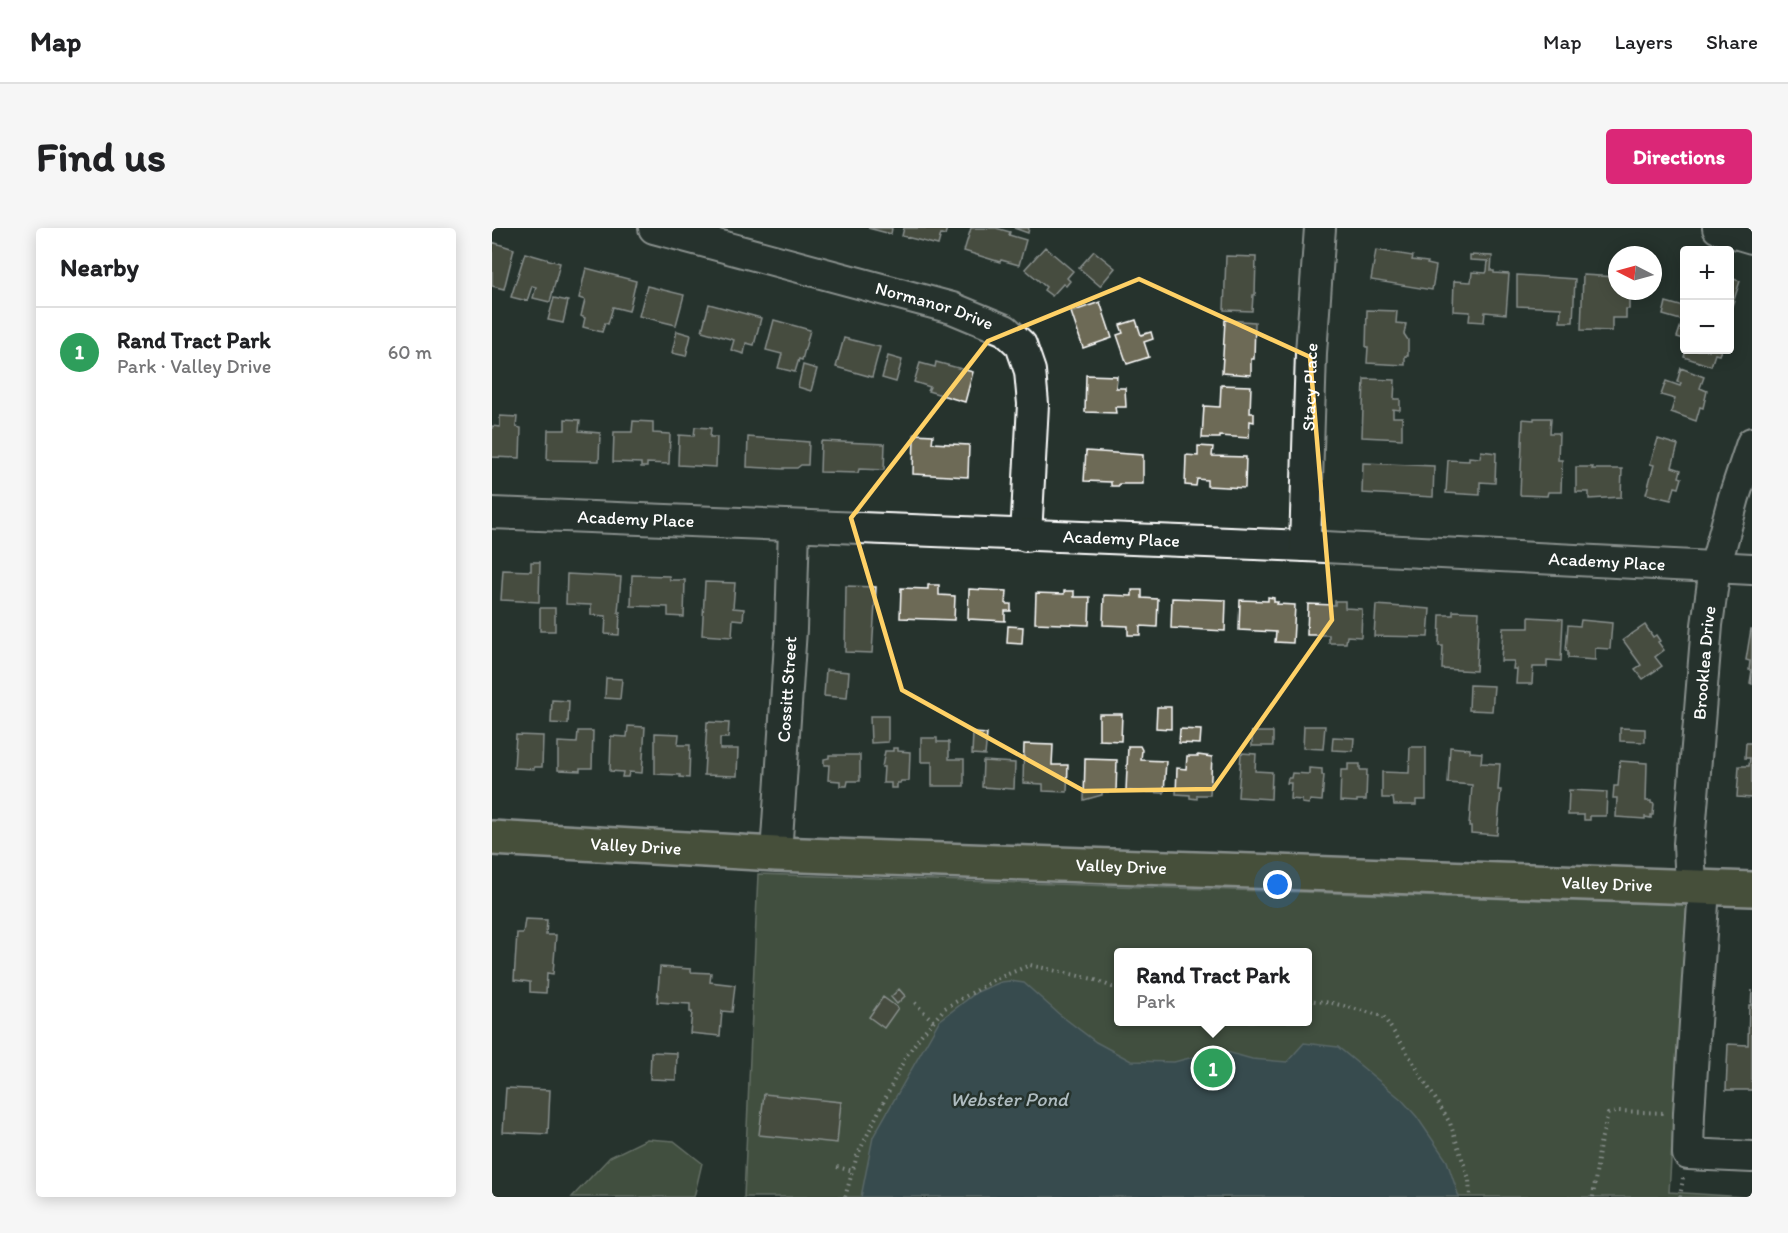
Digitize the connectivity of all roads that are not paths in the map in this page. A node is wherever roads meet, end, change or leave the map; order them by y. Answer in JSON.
{"nodes":[{"id":1,"x":654,"y":228,"type":"edge"},
{"id":2,"x":1320,"y":228,"type":"edge"},
{"id":3,"x":1718,"y":228,"type":"edge"},
{"id":4,"x":1752,"y":238,"type":"edge"},
{"id":5,"x":1752,"y":443,"type":"edge"},
{"id":6,"x":492,"y":513,"type":"edge"},
{"id":7,"x":794,"y":526,"type":"junction"},
{"id":8,"x":1026,"y":536,"type":"junction"},
{"id":9,"x":1305,"y":546,"type":"junction"},
{"id":10,"x":1715,"y":568,"type":"junction"},
{"id":11,"x":1752,"y":569,"type":"edge"},
{"id":12,"x":492,"y":838,"type":"edge"},
{"id":13,"x":776,"y":854,"type":"junction"},
{"id":14,"x":1698,"y":888,"type":"junction"},
{"id":15,"x":1752,"y":889,"type":"edge"},
{"id":16,"x":1752,"y":1157,"type":"edge"}],
"edges":[{"from":1,"to":8,"type":"street","name":"Normanor Drive"},
{"from":2,"to":9,"type":"street","name":"Stacy Place"},
{"from":3,"to":4,"type":"street"},
{"from":5,"to":10,"type":"street","name":"Brooklea Drive"},
{"from":6,"to":7,"type":"street","name":"Academy Place"},
{"from":7,"to":8,"type":"street","name":"Academy Place"},
{"from":7,"to":13,"type":"street","name":"Cossitt Street"},
{"from":8,"to":9,"type":"street","name":"Academy Place"},
{"from":9,"to":10,"type":"street","name":"Academy Place"},
{"from":10,"to":11,"type":"street","name":"Academy Place"},
{"from":10,"to":14,"type":"street","name":"Brooklea Drive"},
{"from":12,"to":13,"type":"main road","name":"Valley Drive"},
{"from":13,"to":14,"type":"main road","name":"Valley Drive"},
{"from":14,"to":15,"type":"main road","name":"Valley Drive"},
{"from":14,"to":16,"type":"street","name":"Brooklea Drive"}]}
